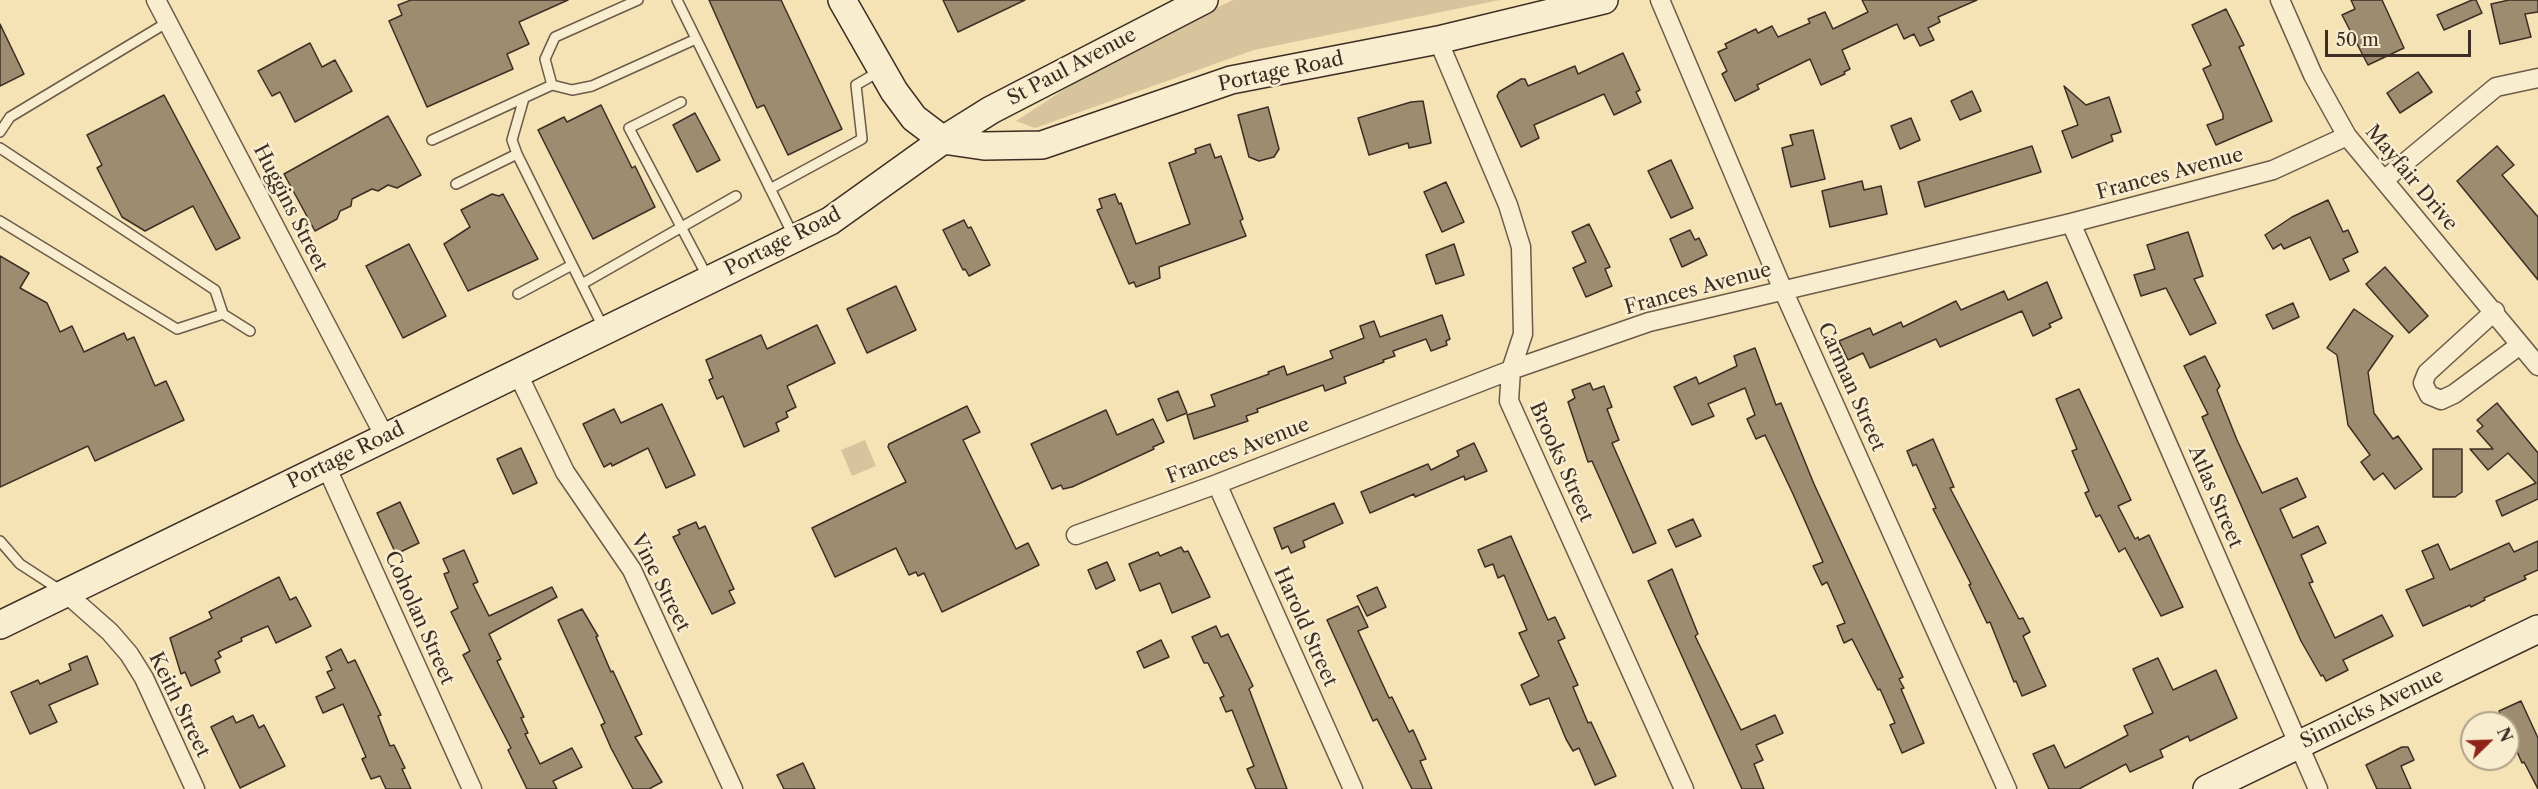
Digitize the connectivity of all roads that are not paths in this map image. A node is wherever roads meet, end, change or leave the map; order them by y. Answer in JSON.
{"nodes":[{"id":1,"x":156,"y":0,"type":"edge"},
{"id":2,"x":638,"y":0,"type":"edge"},
{"id":3,"x":676,"y":0,"type":"edge"},
{"id":4,"x":842,"y":0,"type":"edge"},
{"id":5,"x":1204,"y":0,"type":"edge"},
{"id":6,"x":1604,"y":0,"type":"edge"},
{"id":7,"x":1660,"y":0,"type":"edge"},
{"id":8,"x":2280,"y":0,"type":"edge"},
{"id":9,"x":168,"y":22,"type":"junction"},
{"id":10,"x":696,"y":39,"type":"junction"},
{"id":11,"x":1438,"y":40,"type":"junction"},
{"id":12,"x":882,"y":70,"type":"junction"},
{"id":13,"x":2538,"y":78,"type":"edge"},
{"id":14,"x":552,"y":85,"type":"junction"},
{"id":15,"x":524,"y":98,"type":"junction"},
{"id":16,"x":681,"y":102,"type":"dead end"},
{"id":17,"x":0,"y":132,"type":"edge"},
{"id":18,"x":2346,"y":136,"type":"junction"},
{"id":19,"x":432,"y":140,"type":"dead end"},
{"id":20,"x":943,"y":140,"type":"junction"},
{"id":21,"x":0,"y":148,"type":"edge"},
{"id":22,"x":517,"y":154,"type":"junction"},
{"id":23,"x":2384,"y":180,"type":"junction"},
{"id":24,"x":456,"y":184,"type":"dead end"},
{"id":25,"x":770,"y":189,"type":"junction"},
{"id":26,"x":735,"y":196,"type":"dead end"},
{"id":27,"x":0,"y":221,"type":"edge"},
{"id":28,"x":2071,"y":223,"type":"junction"},
{"id":29,"x":682,"y":227,"type":"junction"},
{"id":30,"x":794,"y":238,"type":"junction"},
{"id":31,"x":572,"y":265,"type":"junction"},
{"id":32,"x":709,"y":280,"type":"junction"},
{"id":33,"x":582,"y":284,"type":"junction"},
{"id":34,"x":1783,"y":290,"type":"junction"},
{"id":35,"x":518,"y":294,"type":"dead end"},
{"id":36,"x":2495,"y":311,"type":"junction"},
{"id":37,"x":223,"y":314,"type":"junction"},
{"id":38,"x":605,"y":330,"type":"junction"},
{"id":39,"x":250,"y":331,"type":"dead end"},
{"id":40,"x":2520,"y":345,"type":"junction"},
{"id":41,"x":2538,"y":366,"type":"edge"},
{"id":42,"x":1511,"y":370,"type":"junction"},
{"id":43,"x":517,"y":372,"type":"junction"},
{"id":44,"x":384,"y":437,"type":"junction"},
{"id":45,"x":326,"y":466,"type":"junction"},
{"id":46,"x":1217,"y":484,"type":"junction"},
{"id":47,"x":1076,"y":535,"type":"dead end"},
{"id":48,"x":0,"y":540,"type":"edge"},
{"id":49,"x":67,"y":594,"type":"junction"},
{"id":50,"x":0,"y":625,"type":"edge"},
{"id":51,"x":2538,"y":630,"type":"edge"},
{"id":52,"x":2298,"y":746,"type":"junction"},
{"id":53,"x":195,"y":789,"type":"edge"},
{"id":54,"x":472,"y":789,"type":"edge"},
{"id":55,"x":733,"y":789,"type":"edge"},
{"id":56,"x":1353,"y":789,"type":"edge"},
{"id":57,"x":1684,"y":789,"type":"edge"},
{"id":58,"x":2007,"y":789,"type":"edge"},
{"id":59,"x":2207,"y":789,"type":"edge"},
{"id":60,"x":2318,"y":789,"type":"edge"}],
"edges":[{"from":1,"to":9,"type":"street","name":"Huggins Street"},
{"from":2,"to":14,"type":"lane"},
{"from":3,"to":10,"type":"lane"},
{"from":4,"to":12,"type":"main road"},
{"from":5,"to":20,"type":"main road","name":"St Paul Avenue"},
{"from":6,"to":11,"type":"main road","name":"Portage Road"},
{"from":7,"to":34,"type":"street","name":"Carman Street"},
{"from":8,"to":18,"type":"street","name":"Mayfair Drive"},
{"from":9,"to":17,"type":"lane"},
{"from":9,"to":44,"type":"street","name":"Huggins Street"},
{"from":10,"to":14,"type":"lane"},
{"from":10,"to":25,"type":"lane"},
{"from":11,"to":20,"type":"main road","name":"Portage Road"},
{"from":11,"to":42,"type":"street","name":"Brooks Street"},
{"from":12,"to":20,"type":"main road"},
{"from":12,"to":25,"type":"lane"},
{"from":13,"to":23,"type":"street"},
{"from":14,"to":15,"type":"lane"},
{"from":15,"to":19,"type":"lane"},
{"from":15,"to":22,"type":"lane"},
{"from":16,"to":29,"type":"lane"},
{"from":18,"to":23,"type":"street","name":"Mayfair Drive"},
{"from":18,"to":28,"type":"street","name":"Frances Avenue"},
{"from":20,"to":30,"type":"main road","name":"Portage Road"},
{"from":21,"to":37,"type":"lane"},
{"from":22,"to":24,"type":"lane"},
{"from":22,"to":31,"type":"lane"},
{"from":23,"to":36,"type":"street","name":"Mayfair Drive"},
{"from":25,"to":30,"type":"lane"},
{"from":26,"to":29,"type":"lane"},
{"from":27,"to":37,"type":"lane"},
{"from":28,"to":34,"type":"street","name":"Frances Avenue"},
{"from":28,"to":52,"type":"street","name":"Atlas Street"},
{"from":29,"to":32,"type":"lane"},
{"from":29,"to":33,"type":"lane"},
{"from":30,"to":32,"type":"main road","name":"Portage Road"},
{"from":31,"to":33,"type":"lane"},
{"from":31,"to":35,"type":"lane"},
{"from":32,"to":38,"type":"main road","name":"Portage Road"},
{"from":33,"to":38,"type":"lane"},
{"from":34,"to":42,"type":"street","name":"Frances Avenue"},
{"from":34,"to":58,"type":"street","name":"Carman Street"},
{"from":36,"to":40,"type":"street","name":"Mayfair Drive"},
{"from":36,"to":40,"type":"street"},
{"from":37,"to":39,"type":"lane"},
{"from":38,"to":43,"type":"main road","name":"Portage Road"},
{"from":40,"to":41,"type":"street","name":"Mayfair Drive"},
{"from":42,"to":46,"type":"street","name":"Frances Avenue"},
{"from":42,"to":57,"type":"street","name":"Brooks Street"},
{"from":43,"to":44,"type":"main road","name":"Portage Road"},
{"from":43,"to":55,"type":"street","name":"Vine Street"},
{"from":44,"to":45,"type":"main road","name":"Portage Road"},
{"from":45,"to":49,"type":"main road","name":"Portage Road"},
{"from":45,"to":54,"type":"street","name":"Coholan Street"},
{"from":46,"to":47,"type":"street","name":"Frances Avenue"},
{"from":46,"to":56,"type":"street","name":"Harold Street"},
{"from":48,"to":49,"type":"lane"},
{"from":49,"to":50,"type":"main road","name":"Portage Road"},
{"from":49,"to":53,"type":"street","name":"Keith Street"},
{"from":51,"to":52,"type":"main road","name":"Sinnicks Avenue"},
{"from":52,"to":59,"type":"main road","name":"Sinnicks Avenue"},
{"from":52,"to":60,"type":"street","name":"Atlas Street"}]}
